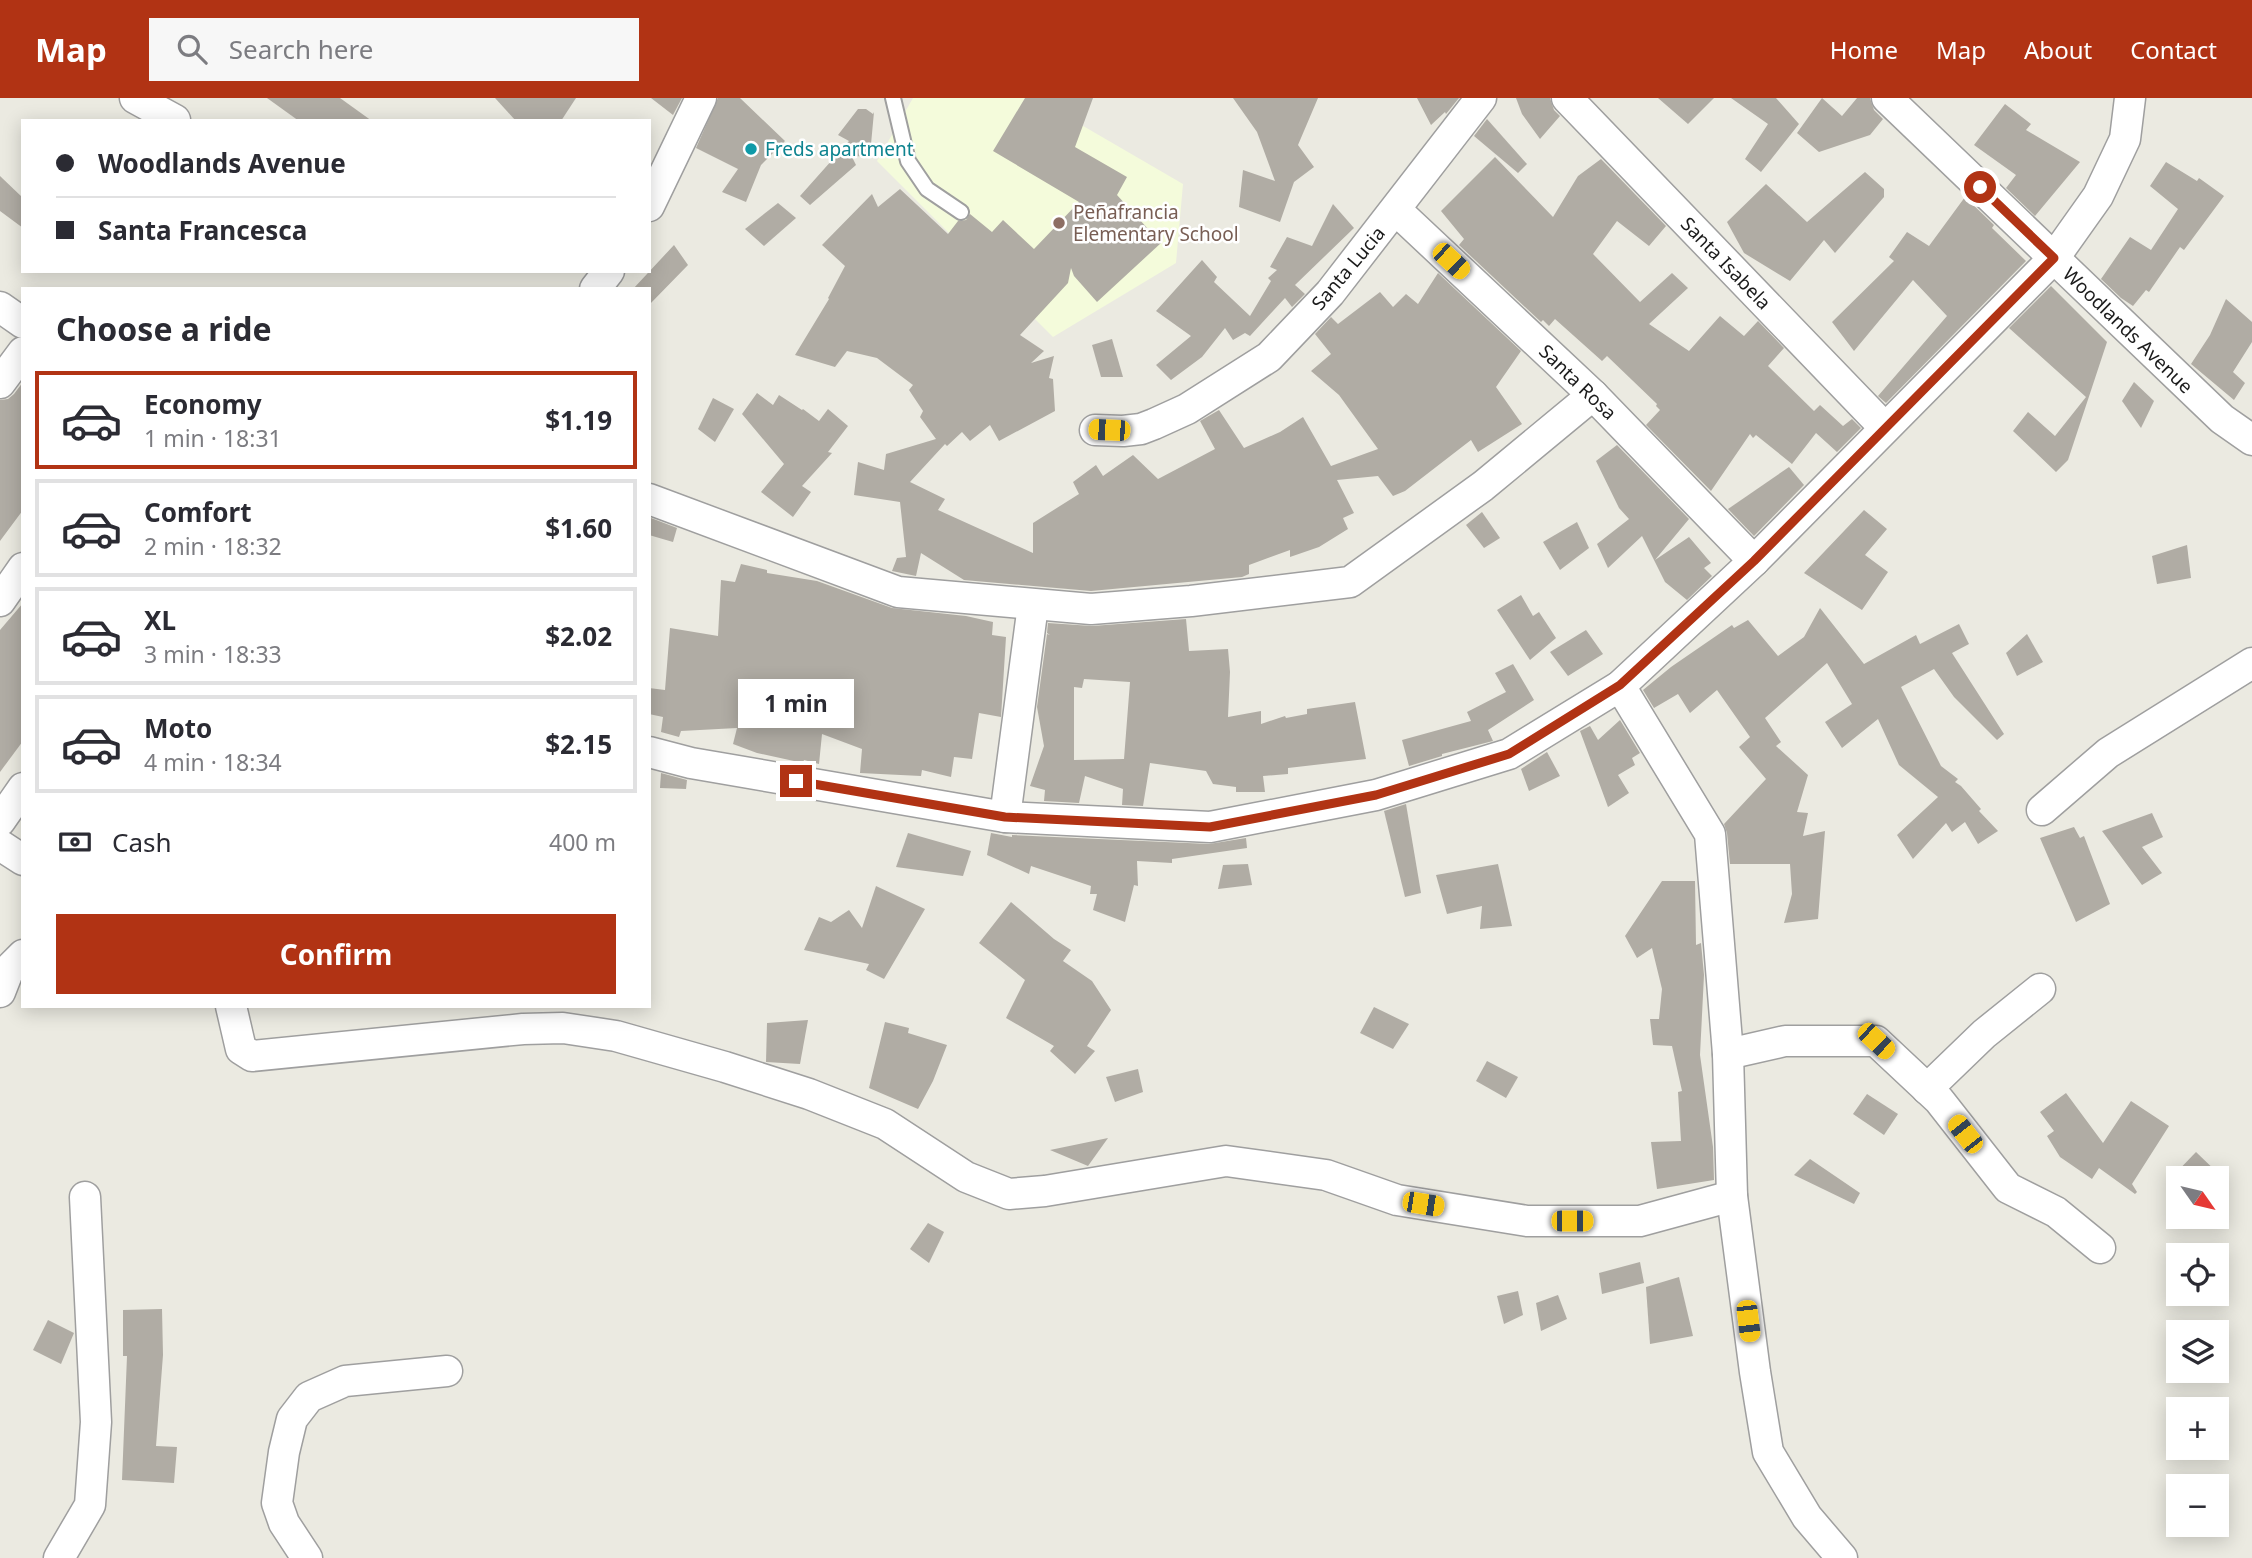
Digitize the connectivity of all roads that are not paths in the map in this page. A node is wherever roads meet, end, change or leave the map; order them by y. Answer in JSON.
{"nodes":[{"id":1,"x":135,"y":98,"type":"edge"},
{"id":2,"x":189,"y":98,"type":"edge"},
{"id":3,"x":701,"y":98,"type":"edge"},
{"id":4,"x":893,"y":98,"type":"edge"},
{"id":5,"x":1481,"y":98,"type":"edge"},
{"id":6,"x":1567,"y":98,"type":"edge"},
{"id":7,"x":1887,"y":98,"type":"edge"},
{"id":8,"x":2130,"y":98,"type":"edge"},
{"id":9,"x":172,"y":119,"type":"edge"},
{"id":10,"x":175,"y":119,"type":"edge"},
{"id":11,"x":651,"y":202,"type":"edge"},
{"id":12,"x":1396,"y":210,"type":"junction"},
{"id":13,"x":961,"y":212,"type":"dead end"},
{"id":14,"x":2054,"y":258,"type":"junction"},
{"id":15,"x":0,"y":307,"type":"edge"},
{"id":16,"x":21,"y":322,"type":"edge"},
{"id":17,"x":21,"y":355,"type":"edge"},
{"id":18,"x":0,"y":383,"type":"edge"},
{"id":19,"x":1593,"y":395,"type":"junction"},
{"id":20,"x":1885,"y":428,"type":"junction"},
{"id":21,"x":1095,"y":430,"type":"dead end"},
{"id":22,"x":2252,"y":440,"type":"edge"},
{"id":23,"x":651,"y":500,"type":"edge"},
{"id":24,"x":1754,"y":561,"type":"junction"},
{"id":25,"x":21,"y":571,"type":"edge"},
{"id":26,"x":0,"y":601,"type":"edge"},
{"id":27,"x":1033,"y":605,"type":"junction"},
{"id":28,"x":2252,"y":663,"type":"edge"},
{"id":29,"x":1620,"y":685,"type":"junction"},
{"id":30,"x":651,"y":753,"type":"edge"},
{"id":31,"x":21,"y":791,"type":"edge"},
{"id":32,"x":2042,"y":810,"type":"dead end"},
{"id":33,"x":1005,"y":817,"type":"junction"},
{"id":34,"x":0,"y":821,"type":"edge"},
{"id":35,"x":0,"y":845,"type":"edge"},
{"id":36,"x":21,"y":859,"type":"edge"},
{"id":37,"x":21,"y":957,"type":"edge"},
{"id":38,"x":2040,"y":989,"type":"dead end"},
{"id":39,"x":0,"y":992,"type":"edge"},
{"id":40,"x":231,"y":1008,"type":"edge"},
{"id":41,"x":1728,"y":1054,"type":"junction"},
{"id":42,"x":1927,"y":1089,"type":"junction"},
{"id":43,"x":85,"y":1196,"type":"dead end"},
{"id":44,"x":1732,"y":1196,"type":"junction"},
{"id":45,"x":2100,"y":1248,"type":"dead end"},
{"id":46,"x":447,"y":1370,"type":"dead end"},
{"id":47,"x":59,"y":1558,"type":"edge"},
{"id":48,"x":307,"y":1558,"type":"edge"},
{"id":49,"x":1842,"y":1558,"type":"edge"}],
"edges":[{"from":1,"to":9,"type":"street"},
{"from":2,"to":10,"type":"street"},
{"from":3,"to":11,"type":"street"},
{"from":4,"to":13,"type":"lane"},
{"from":5,"to":12,"type":"street","name":"Santa Lucia"},
{"from":6,"to":20,"type":"street","name":"Santa Isabela"},
{"from":7,"to":14,"type":"street","name":"Woodlands Avenue"},
{"from":8,"to":14,"type":"street"},
{"from":12,"to":19,"type":"street","name":"Santa Rosa"},
{"from":12,"to":21,"type":"street","name":"Santa Lucia"},
{"from":14,"to":20,"type":"street"},
{"from":14,"to":22,"type":"street","name":"Woodlands Avenue"},
{"from":15,"to":16,"type":"street"},
{"from":17,"to":18,"type":"street"},
{"from":19,"to":24,"type":"street","name":"Santa Rosa"},
{"from":19,"to":27,"type":"street"},
{"from":20,"to":24,"type":"street"},
{"from":23,"to":27,"type":"street"},
{"from":24,"to":29,"type":"street"},
{"from":25,"to":26,"type":"street"},
{"from":27,"to":33,"type":"street"},
{"from":28,"to":32,"type":"street"},
{"from":29,"to":33,"type":"street"},
{"from":29,"to":41,"type":"street"},
{"from":30,"to":33,"type":"street"},
{"from":31,"to":34,"type":"street"},
{"from":35,"to":36,"type":"street"},
{"from":37,"to":39,"type":"street"},
{"from":38,"to":42,"type":"street"},
{"from":40,"to":44,"type":"street"},
{"from":41,"to":42,"type":"street"},
{"from":41,"to":44,"type":"street"},
{"from":42,"to":45,"type":"street"},
{"from":43,"to":47,"type":"street"},
{"from":44,"to":49,"type":"street"},
{"from":46,"to":48,"type":"street"}]}
